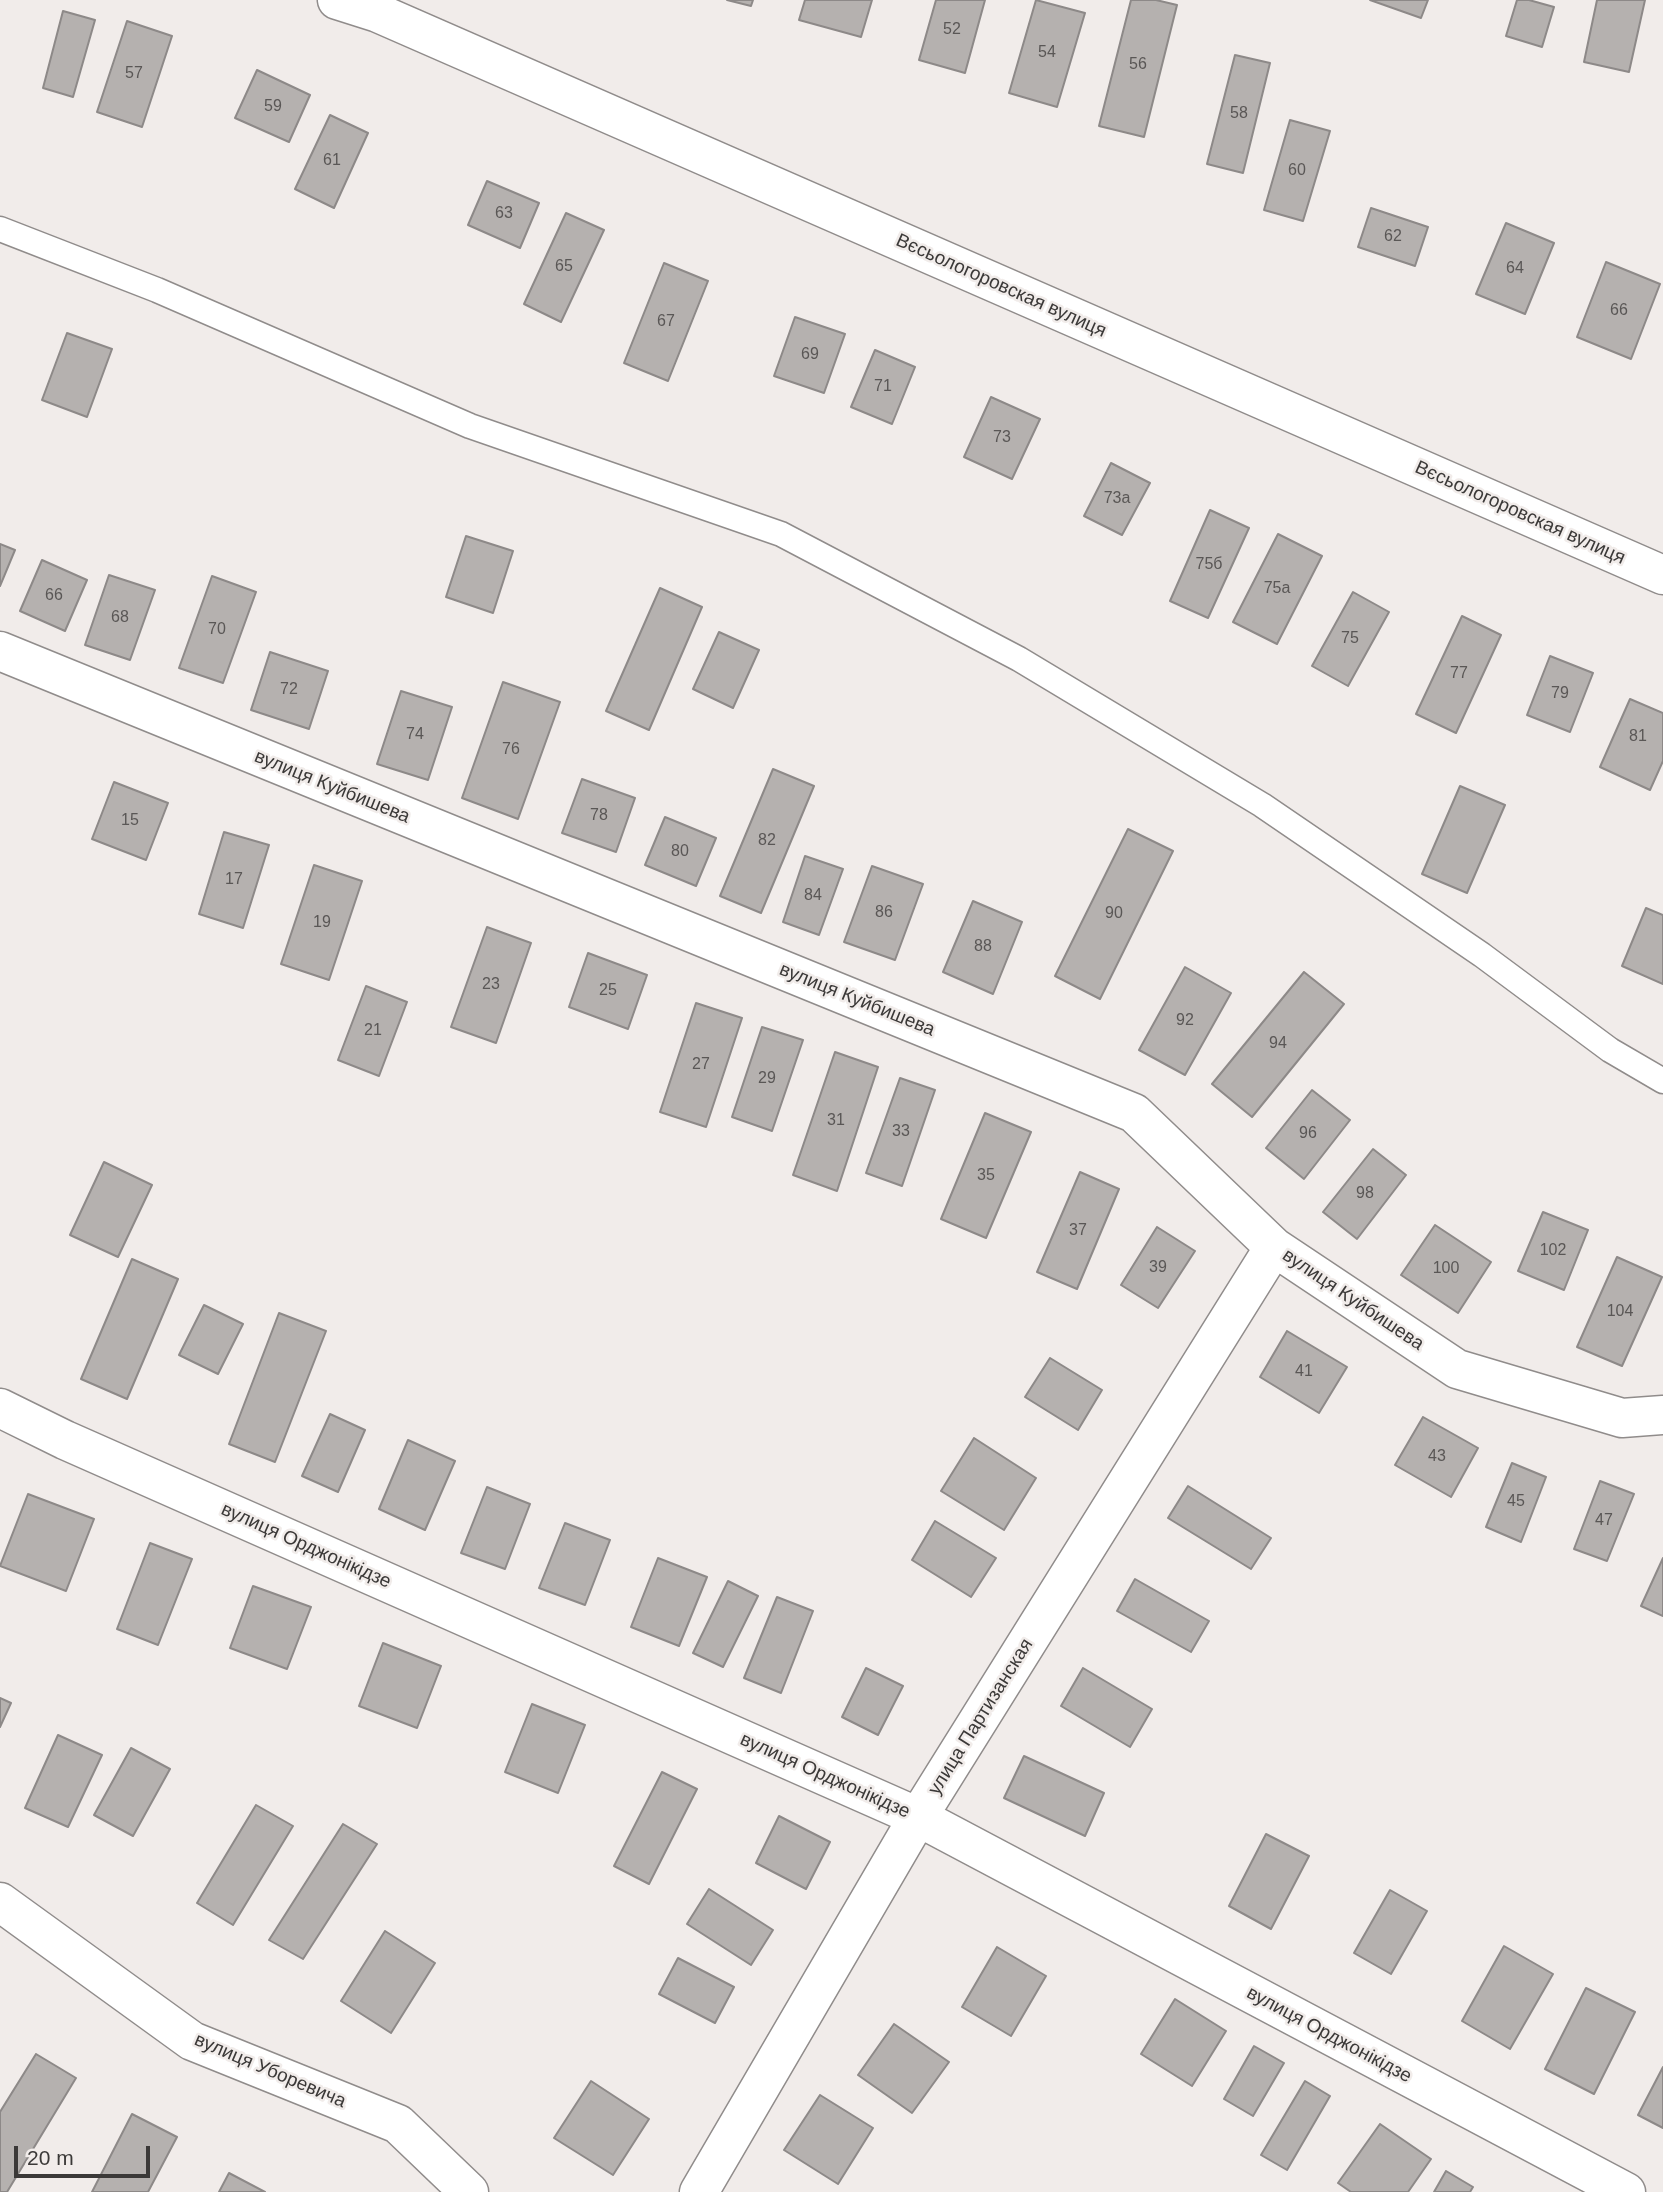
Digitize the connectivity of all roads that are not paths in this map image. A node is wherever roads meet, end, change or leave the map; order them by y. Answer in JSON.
{"nodes":[{"id":1,"x":337,"y":0,"type":"edge"},
{"id":2,"x":380,"y":7,"type":"edge"},
{"id":3,"x":0,"y":229,"type":"edge"},
{"id":4,"x":1663,"y":575,"type":"edge"},
{"id":5,"x":0,"y":651,"type":"edge"},
{"id":6,"x":1663,"y":1081,"type":"edge"},
{"id":7,"x":1274,"y":1247,"type":"junction"},
{"id":8,"x":0,"y":1408,"type":"edge"},
{"id":9,"x":1663,"y":1415,"type":"edge"},
{"id":10,"x":918,"y":1817,"type":"junction"},
{"id":11,"x":0,"y":1902,"type":"edge"},
{"id":12,"x":468,"y":2192,"type":"edge"},
{"id":13,"x":699,"y":2192,"type":"edge"},
{"id":14,"x":1626,"y":2192,"type":"edge"}],
"edges":[{"from":1,"to":2,"type":"street","name":"Вєсьологоровская вулиця"},
{"from":2,"to":4,"type":"street","name":"Вєсьологоровская вулиця"},
{"from":3,"to":6,"type":"lane"},
{"from":5,"to":7,"type":"street","name":"вулиця Куйбишева"},
{"from":7,"to":9,"type":"street","name":"вулиця Куйбишева"},
{"from":7,"to":10,"type":"street","name":"улица Партизанская"},
{"from":8,"to":10,"type":"street","name":"вулиця Орджонікідзе"},
{"from":10,"to":13,"type":"street","name":"улица Партизанская"},
{"from":10,"to":14,"type":"street","name":"вулиця Орджонікідзе"},
{"from":11,"to":12,"type":"street","name":"вулиця Уборевича"}]}
